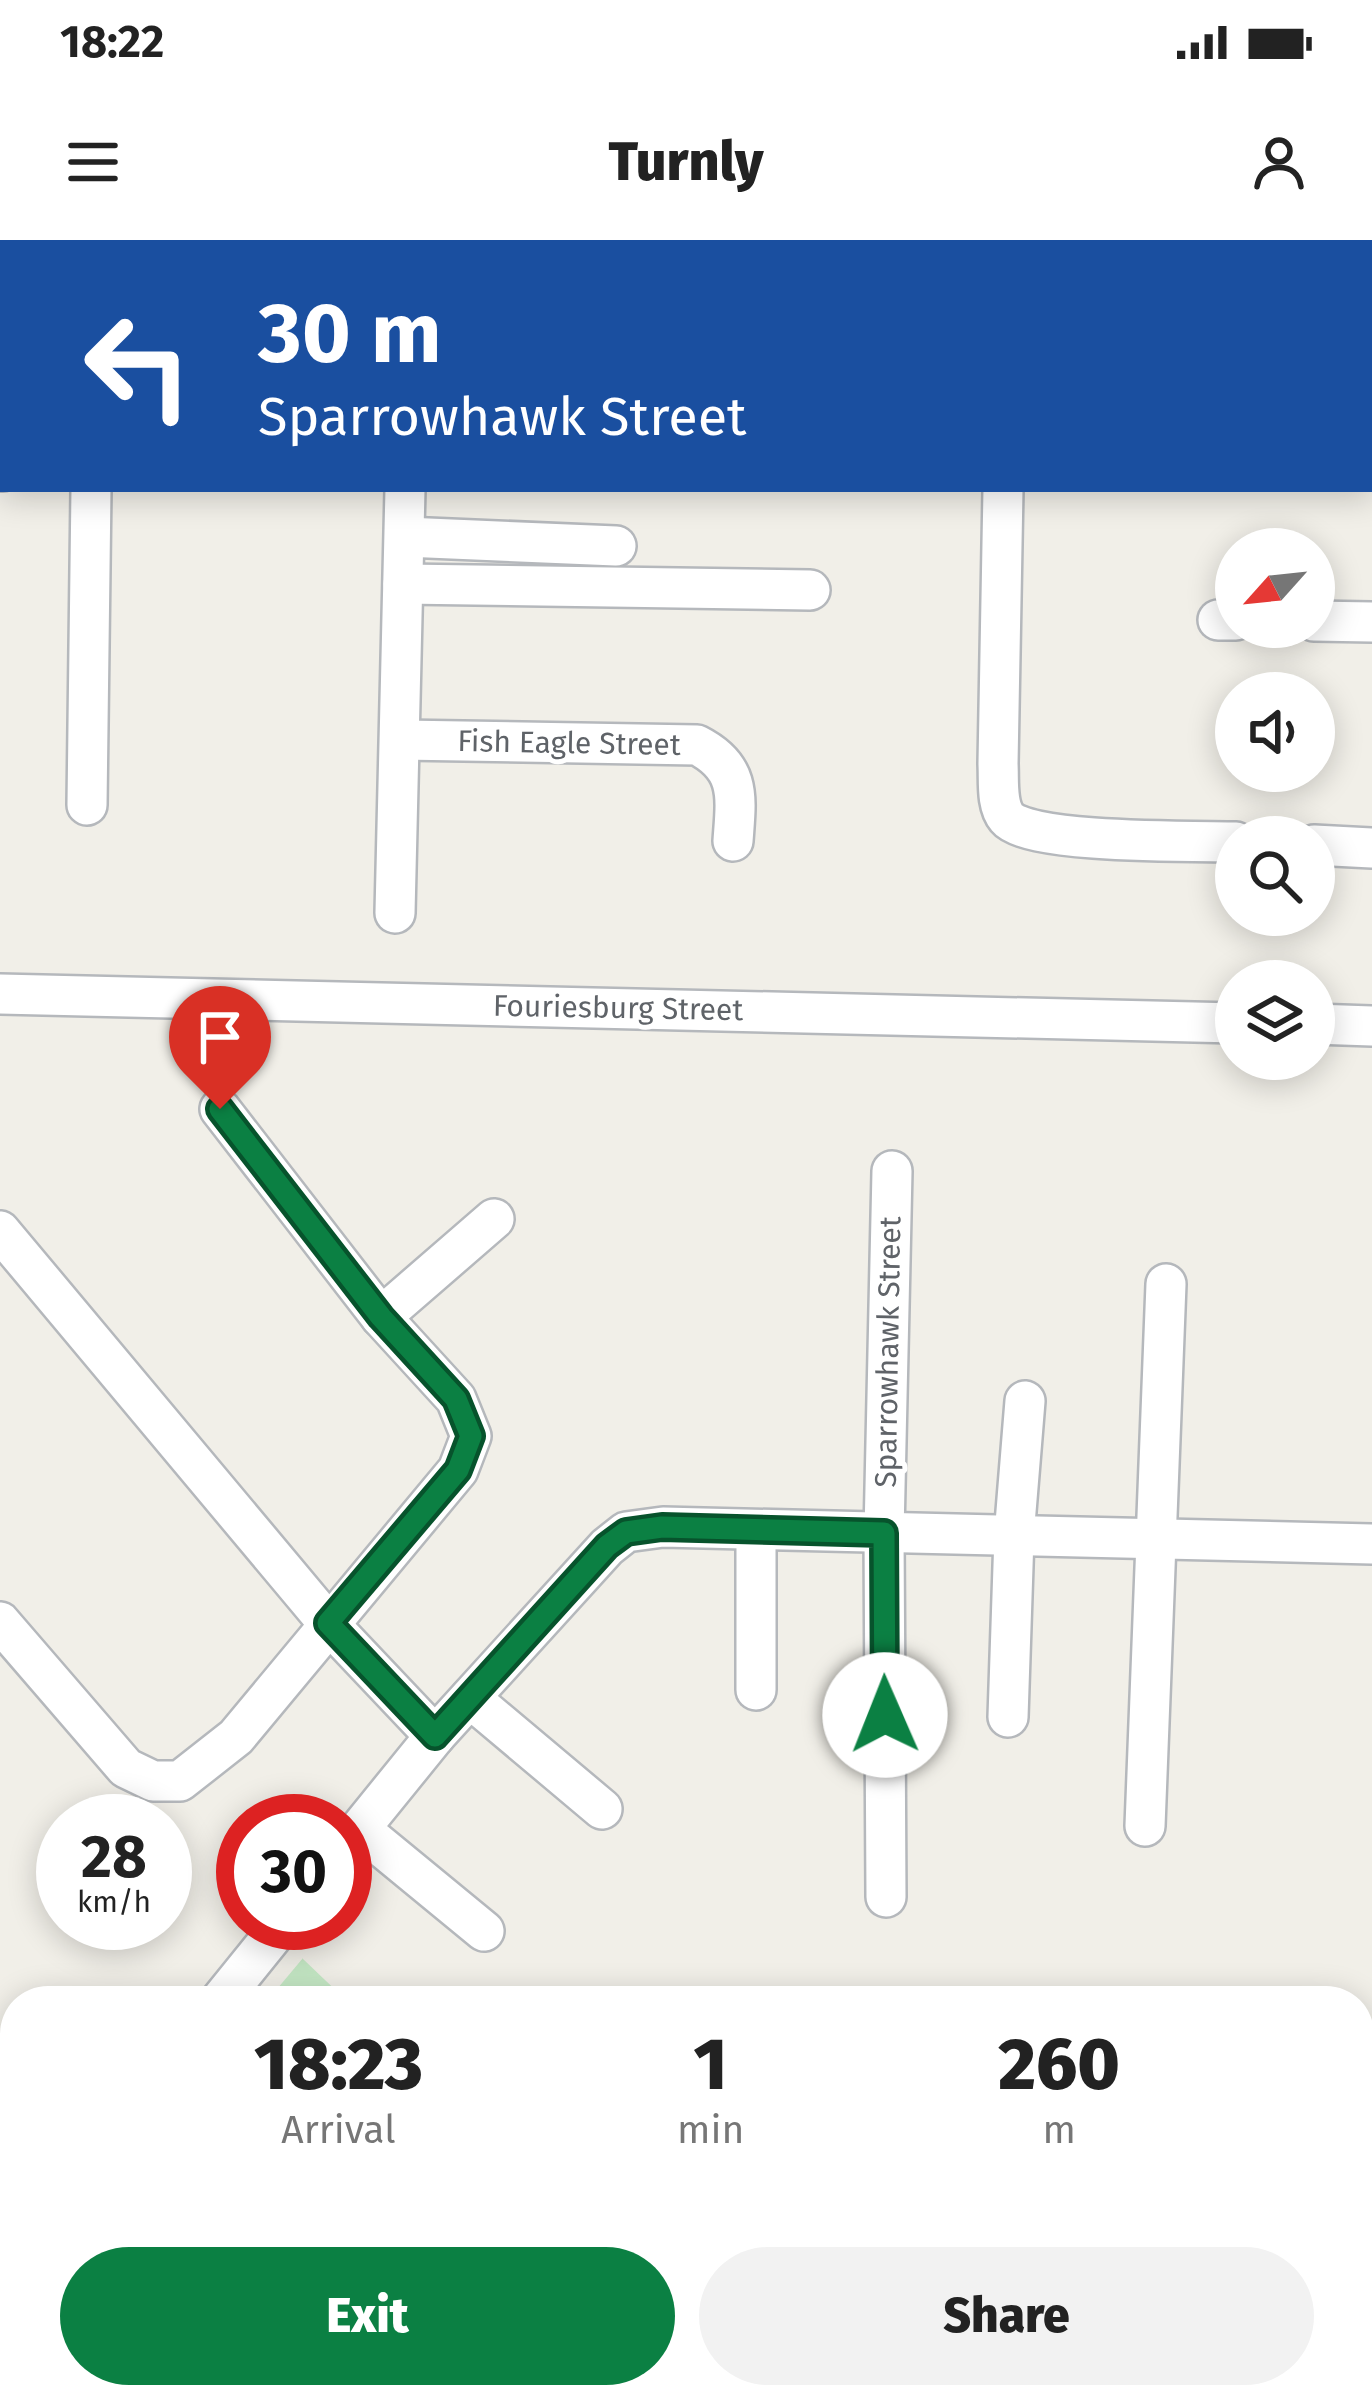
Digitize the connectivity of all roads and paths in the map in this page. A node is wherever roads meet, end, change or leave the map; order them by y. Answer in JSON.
{"nodes":[{"id":1,"x":91,"y":492,"type":"edge"},
{"id":2,"x":406,"y":492,"type":"edge"},
{"id":3,"x":1003,"y":492,"type":"edge"},
{"id":4,"x":405,"y":537,"type":"junction"},
{"id":5,"x":616,"y":545,"type":"dead end"},
{"id":6,"x":403,"y":584,"type":"junction"},
{"id":7,"x":810,"y":590,"type":"dead end"},
{"id":8,"x":1335,"y":621,"type":"edge"},
{"id":9,"x":1372,"y":622,"type":"edge"},
{"id":10,"x":400,"y":740,"type":"junction"},
{"id":11,"x":86,"y":806,"type":"dead end"},
{"id":12,"x":733,"y":841,"type":"dead end"},
{"id":13,"x":1215,"y":841,"type":"edge"},
{"id":14,"x":1335,"y":846,"type":"edge"},
{"id":15,"x":1372,"y":848,"type":"edge"},
{"id":16,"x":395,"y":913,"type":"dead end"},
{"id":17,"x":0,"y":994,"type":"edge"},
{"id":18,"x":1215,"y":1023,"type":"edge"},
{"id":19,"x":1335,"y":1025,"type":"edge"},
{"id":20,"x":1372,"y":1026,"type":"edge"},
{"id":21,"x":220,"y":1109,"type":"dead end"},
{"id":22,"x":892,"y":1171,"type":"dead end"},
{"id":23,"x":494,"y":1219,"type":"dead end"},
{"id":24,"x":0,"y":1231,"type":"edge"},
{"id":25,"x":1166,"y":1284,"type":"dead end"},
{"id":26,"x":381,"y":1317,"type":"junction"},
{"id":27,"x":1025,"y":1401,"type":"dead end"},
{"id":28,"x":756,"y":1530,"type":"junction"},
{"id":29,"x":884,"y":1533,"type":"junction"},
{"id":30,"x":1015,"y":1536,"type":"junction"},
{"id":31,"x":1156,"y":1539,"type":"junction"},
{"id":32,"x":1372,"y":1544,"type":"edge"},
{"id":33,"x":0,"y":1622,"type":"edge"},
{"id":34,"x":328,"y":1623,"type":"junction"},
{"id":35,"x":756,"y":1690,"type":"dead end"},
{"id":36,"x":470,"y":1698,"type":"junction"},
{"id":37,"x":1008,"y":1717,"type":"dead end"},
{"id":38,"x":435,"y":1736,"type":"junction"},
{"id":39,"x":602,"y":1809,"type":"dead end"},
{"id":40,"x":372,"y":1813,"type":"edge"},
{"id":41,"x":1145,"y":1826,"type":"dead end"},
{"id":42,"x":372,"y":1852,"type":"edge"},
{"id":43,"x":886,"y":1897,"type":"dead end"},
{"id":44,"x":484,"y":1931,"type":"dead end"},
{"id":45,"x":261,"y":1950,"type":"edge"},
{"id":46,"x":232,"y":1986,"type":"edge"}],
"edges":[{"from":1,"to":11,"type":"street"},
{"from":2,"to":4,"type":"street"},
{"from":3,"to":13,"type":"street"},
{"from":4,"to":5,"type":"street"},
{"from":4,"to":6,"type":"street"},
{"from":6,"to":7,"type":"street"},
{"from":6,"to":10,"type":"street"},
{"from":8,"to":9,"type":"street"},
{"from":10,"to":12,"type":"street","name":"Fish Eagle Street"},
{"from":10,"to":16,"type":"street"},
{"from":14,"to":15,"type":"street"},
{"from":17,"to":18,"type":"street","name":"Fouriesburg Street"},
{"from":19,"to":20,"type":"street"},
{"from":21,"to":26,"type":"street"},
{"from":22,"to":29,"type":"street","name":"Sparrowhawk Street"},
{"from":23,"to":26,"type":"street"},
{"from":24,"to":34,"type":"street"},
{"from":25,"to":31,"type":"street"},
{"from":26,"to":34,"type":"street"},
{"from":27,"to":30,"type":"street"},
{"from":28,"to":29,"type":"street"},
{"from":28,"to":35,"type":"street"},
{"from":28,"to":36,"type":"street"},
{"from":29,"to":30,"type":"street"},
{"from":29,"to":43,"type":"street","name":"Sparrowhawk Street"},
{"from":30,"to":31,"type":"street"},
{"from":30,"to":37,"type":"street"},
{"from":31,"to":32,"type":"street"},
{"from":31,"to":41,"type":"street"},
{"from":33,"to":34,"type":"street"},
{"from":34,"to":38,"type":"street"},
{"from":36,"to":38,"type":"street"},
{"from":36,"to":39,"type":"street"},
{"from":38,"to":40,"type":"street"},
{"from":42,"to":44,"type":"street"},
{"from":45,"to":46,"type":"street"}]}
